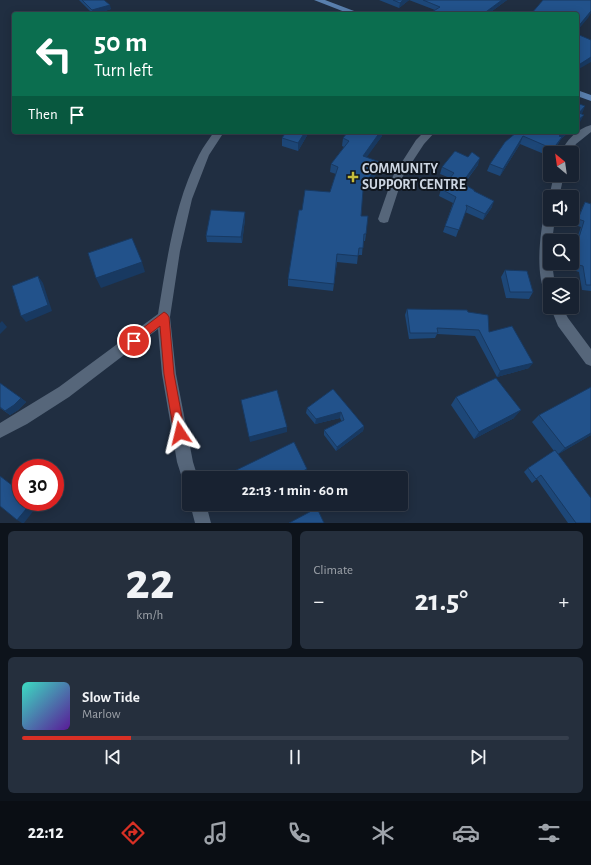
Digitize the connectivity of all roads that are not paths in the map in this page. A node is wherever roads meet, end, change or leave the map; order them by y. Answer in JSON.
{"nodes":[{"id":1,"x":318,"y":0,"type":"edge"},
{"id":2,"x":345,"y":12,"type":"edge"},
{"id":3,"x":579,"y":94,"type":"edge"},
{"id":4,"x":591,"y":98,"type":"edge"},
{"id":5,"x":591,"y":128,"type":"edge"},
{"id":6,"x":218,"y":134,"type":"edge"},
{"id":7,"x":428,"y":134,"type":"edge"},
{"id":8,"x":568,"y":146,"type":"edge"},
{"id":9,"x":384,"y":219,"type":"dead end"},
{"id":10,"x":547,"y":226,"type":"edge"},
{"id":11,"x":546,"y":278,"type":"edge"},
{"id":12,"x":560,"y":314,"type":"edge"},
{"id":13,"x":164,"y":317,"type":"junction"},
{"id":14,"x":591,"y":360,"type":"edge"},
{"id":15,"x":0,"y":431,"type":"edge"},
{"id":16,"x":188,"y":471,"type":"edge"},
{"id":17,"x":200,"y":511,"type":"edge"},
{"id":18,"x":203,"y":523,"type":"edge"}],
"edges":[{"from":1,"to":2,"type":"main road"},
{"from":3,"to":4,"type":"main road"},
{"from":5,"to":8,"type":"street"},
{"from":6,"to":13,"type":"street"},
{"from":7,"to":9,"type":"street"},
{"from":10,"to":11,"type":"street"},
{"from":12,"to":14,"type":"street"},
{"from":13,"to":15,"type":"street"},
{"from":13,"to":16,"type":"street"},
{"from":17,"to":18,"type":"street"}]}
